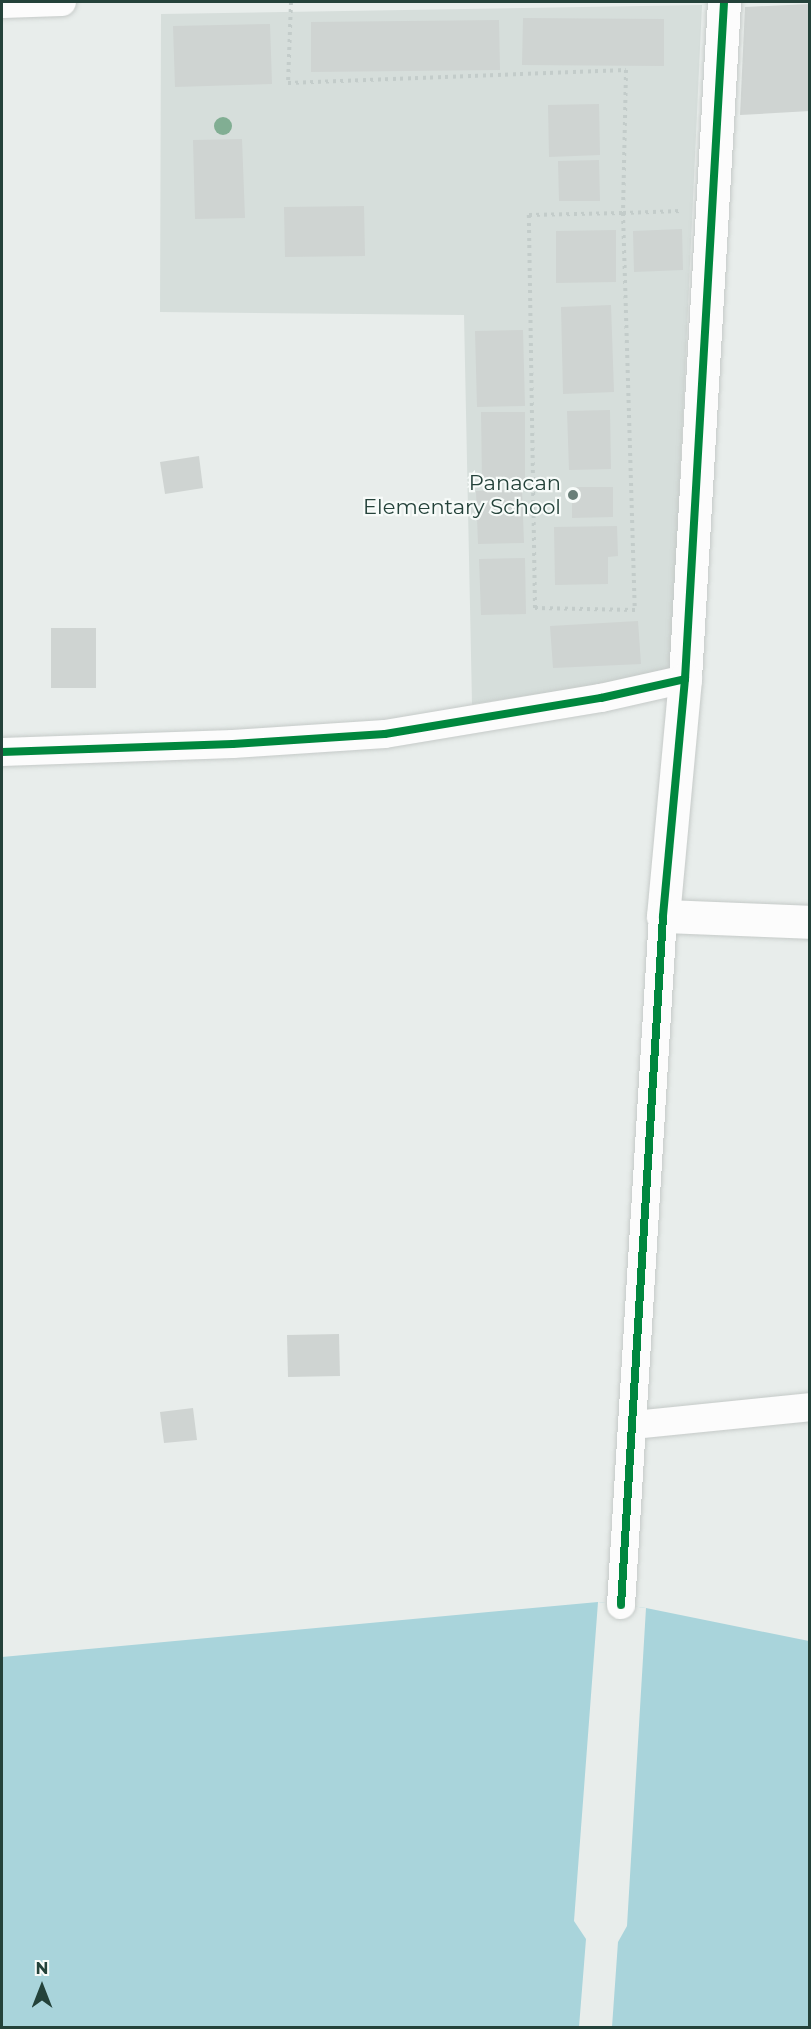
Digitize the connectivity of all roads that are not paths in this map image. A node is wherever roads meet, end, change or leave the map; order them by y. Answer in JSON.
{"nodes":[{"id":1,"x":62,"y":2,"type":"edge"},
{"id":2,"x":724,"y":2,"type":"edge"},
{"id":3,"x":2,"y":4,"type":"edge"},
{"id":4,"x":685,"y":680,"type":"junction"},
{"id":5,"x":2,"y":752,"type":"edge"},
{"id":6,"x":663,"y":916,"type":"junction"},
{"id":7,"x":810,"y":922,"type":"edge"},
{"id":8,"x":810,"y":1407,"type":"edge"},
{"id":9,"x":634,"y":1425,"type":"junction"},
{"id":10,"x":621,"y":1605,"type":"dead end"}],
"edges":[{"from":1,"to":3,"type":"street"},
{"from":2,"to":4,"type":"street"},
{"from":4,"to":5,"type":"street"},
{"from":4,"to":6,"type":"street"},
{"from":6,"to":7,"type":"street"},
{"from":6,"to":9,"type":"street"},
{"from":8,"to":9,"type":"street"},
{"from":9,"to":10,"type":"street"}]}
